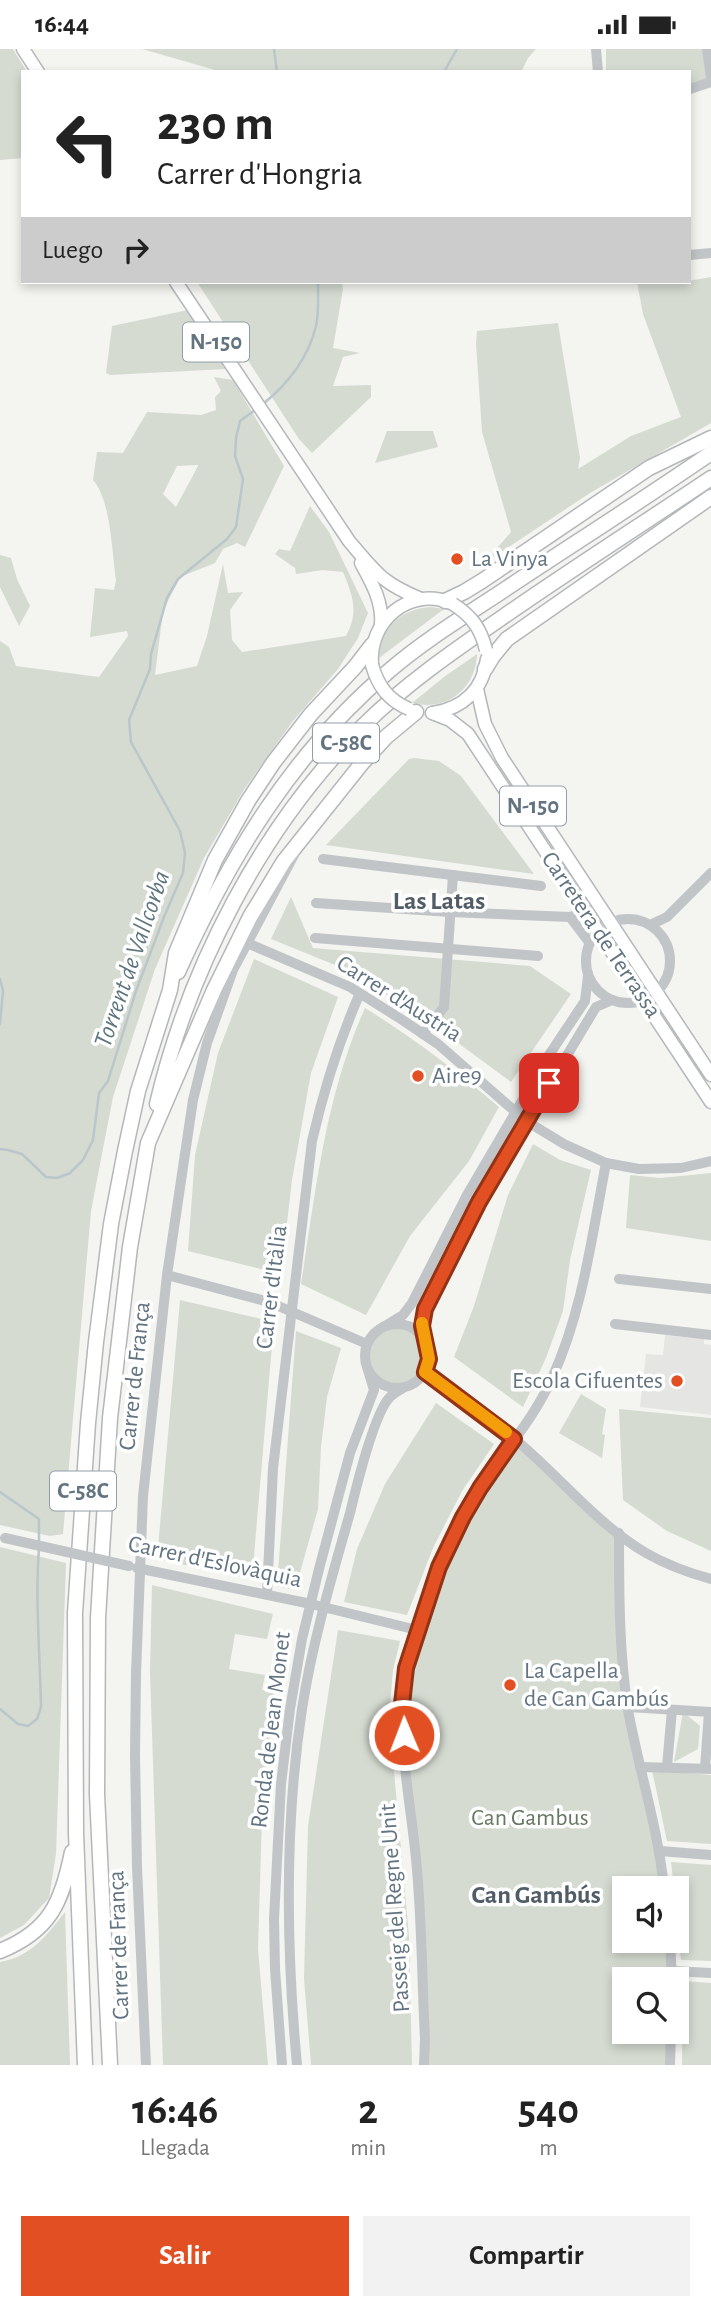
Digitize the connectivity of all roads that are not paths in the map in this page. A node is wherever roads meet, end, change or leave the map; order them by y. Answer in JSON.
{"nodes":[{"id":1,"x":23,"y":49,"type":"edge"},
{"id":2,"x":596,"y":49,"type":"edge"},
{"id":3,"x":707,"y":49,"type":"edge"},
{"id":4,"x":37,"y":70,"type":"edge"},
{"id":5,"x":598,"y":70,"type":"edge"},
{"id":6,"x":711,"y":79,"type":"edge"},
{"id":7,"x":691,"y":89,"type":"edge"},
{"id":8,"x":711,"y":253,"type":"edge"},
{"id":9,"x":691,"y":255,"type":"edge"},
{"id":10,"x":177,"y":284,"type":"edge"},
{"id":11,"x":711,"y":438,"type":"edge"},
{"id":12,"x":711,"y":453,"type":"edge"},
{"id":13,"x":711,"y":478,"type":"edge"},
{"id":14,"x":711,"y":498,"type":"edge"},
{"id":15,"x":349,"y":541,"type":"junction"},
{"id":16,"x":421,"y":599,"type":"junction"},
{"id":17,"x":449,"y":602,"type":"junction"},
{"id":18,"x":381,"y":625,"type":"junction"},
{"id":19,"x":372,"y":645,"type":"junction"},
{"id":20,"x":485,"y":669,"type":"junction"},
{"id":21,"x":477,"y":689,"type":"junction"},
{"id":22,"x":412,"y":711,"type":"junction"},
{"id":23,"x":432,"y":713,"type":"junction"},
{"id":24,"x":300,"y":842,"type":"junction"},
{"id":25,"x":323,"y":859,"type":"dead end"},
{"id":26,"x":711,"y":873,"type":"edge"},
{"id":27,"x":453,"y":875,"type":"junction"},
{"id":28,"x":541,"y":885,"type":"dead end"},
{"id":29,"x":316,"y":902,"type":"dead end"},
{"id":30,"x":450,"y":912,"type":"junction"},
{"id":31,"x":584,"y":912,"type":"junction"},
{"id":32,"x":570,"y":917,"type":"junction"},
{"id":33,"x":667,"y":917,"type":"junction"},
{"id":34,"x":611,"y":919,"type":"junction"},
{"id":35,"x":650,"y":926,"type":"junction"},
{"id":36,"x":598,"y":930,"type":"junction"},
{"id":37,"x":662,"y":935,"type":"junction"},
{"id":38,"x":315,"y":939,"type":"dead end"},
{"id":39,"x":589,"y":942,"type":"junction"},
{"id":40,"x":247,"y":943,"type":"junction"},
{"id":41,"x":448,"y":949,"type":"junction"},
{"id":42,"x":538,"y":956,"type":"dead end"},
{"id":43,"x":589,"y":975,"type":"junction"},
{"id":44,"x":170,"y":990,"type":"junction"},
{"id":45,"x":360,"y":993,"type":"junction"},
{"id":46,"x":650,"y":996,"type":"junction"},
{"id":47,"x":612,"y":1000,"type":"junction"},
{"id":48,"x":423,"y":1034,"type":"junction"},
{"id":49,"x":710,"y":1071,"type":"edge"},
{"id":50,"x":696,"y":1079,"type":"junction"},
{"id":51,"x":711,"y":1102,"type":"edge"},
{"id":52,"x":515,"y":1111,"type":"junction"},
{"id":53,"x":526,"y":1121,"type":"junction"},
{"id":54,"x":148,"y":1143,"type":"junction"},
{"id":55,"x":711,"y":1161,"type":"edge"},
{"id":56,"x":606,"y":1163,"type":"junction"},
{"id":57,"x":167,"y":1275,"type":"junction"},
{"id":58,"x":619,"y":1279,"type":"dead end"},
{"id":59,"x":711,"y":1289,"type":"edge"},
{"id":60,"x":290,"y":1311,"type":"junction"},
{"id":61,"x":615,"y":1324,"type":"dead end"},
{"id":62,"x":385,"y":1326,"type":"junction"},
{"id":63,"x":711,"y":1335,"type":"edge"},
{"id":64,"x":425,"y":1339,"type":"junction"},
{"id":65,"x":367,"y":1344,"type":"junction"},
{"id":66,"x":368,"y":1370,"type":"junction"},
{"id":67,"x":425,"y":1372,"type":"junction"},
{"id":68,"x":402,"y":1388,"type":"junction"},
{"id":69,"x":514,"y":1439,"type":"junction"},
{"id":70,"x":619,"y":1533,"type":"junction"},
{"id":71,"x":5,"y":1538,"type":"dead end"},
{"id":72,"x":134,"y":1567,"type":"junction"},
{"id":73,"x":711,"y":1580,"type":"edge"},
{"id":74,"x":267,"y":1594,"type":"junction"},
{"id":75,"x":311,"y":1604,"type":"junction"},
{"id":76,"x":325,"y":1607,"type":"junction"},
{"id":77,"x":417,"y":1630,"type":"junction"},
{"id":78,"x":628,"y":1707,"type":"junction"},
{"id":79,"x":671,"y":1710,"type":"junction"},
{"id":80,"x":710,"y":1712,"type":"edge"},
{"id":81,"x":667,"y":1766,"type":"junction"},
{"id":82,"x":640,"y":1767,"type":"junction"},
{"id":83,"x":708,"y":1769,"type":"edge"},
{"id":84,"x":76,"y":1833,"type":"junction"},
{"id":85,"x":660,"y":1851,"type":"junction"},
{"id":86,"x":711,"y":1854,"type":"edge"},
{"id":87,"x":663,"y":1876,"type":"edge"},
{"id":88,"x":0,"y":1951,"type":"edge"},
{"id":89,"x":711,"y":1973,"type":"edge"},
{"id":90,"x":689,"y":1974,"type":"edge"},
{"id":91,"x":671,"y":2044,"type":"edge"},
{"id":92,"x":85,"y":2065,"type":"edge"},
{"id":93,"x":110,"y":2065,"type":"edge"},
{"id":94,"x":146,"y":2065,"type":"edge"},
{"id":95,"x":282,"y":2065,"type":"edge"},
{"id":96,"x":297,"y":2065,"type":"edge"},
{"id":97,"x":424,"y":2065,"type":"edge"},
{"id":98,"x":670,"y":2065,"type":"edge"}],
"edges":[{"from":1,"to":4,"type":"main road"},
{"from":2,"to":5,"type":"street"},
{"from":3,"to":6,"type":"street"},
{"from":6,"to":7,"type":"street"},
{"from":8,"to":9,"type":"street"},
{"from":10,"to":15,"type":"main road","number":"N-150"},
{"from":11,"to":17,"type":"highway"},
{"from":12,"to":44,"type":"highway","number":"C-58C"},
{"from":13,"to":54,"type":"highway","number":"C-58C"},
{"from":14,"to":20,"type":"highway"},
{"from":15,"to":16,"type":"main road","number":"N-150"},
{"from":15,"to":18,"type":"main road","number":"N-150"},
{"from":16,"to":17,"type":"main road","number":"N-150"},
{"from":16,"to":18,"type":"main road"},
{"from":17,"to":20,"type":"main road","bridge":true},
{"from":18,"to":19,"type":"main road"},
{"from":19,"to":22,"type":"main road","bridge":true},
{"from":19,"to":44,"type":"highway"},
{"from":20,"to":21,"type":"main road"},
{"from":21,"to":23,"type":"main road","number":"N-150"},
{"from":21,"to":34,"type":"main road","name":"Carretera de Terrassa","number":"N-150"},
{"from":22,"to":23,"type":"main road","number":"N-150"},
{"from":22,"to":24,"type":"highway"},
{"from":23,"to":31,"type":"main road","name":"Carretera de Terrassa","number":"N-150"},
{"from":24,"to":40,"type":"street","name":"Carrer de França"},
{"from":24,"to":54,"type":"highway"},
{"from":25,"to":27,"type":"street"},
{"from":26,"to":33,"type":"street"},
{"from":27,"to":28,"type":"street"},
{"from":27,"to":30,"type":"street"},
{"from":29,"to":30,"type":"street"},
{"from":30,"to":32,"type":"street"},
{"from":30,"to":41,"type":"street"},
{"from":31,"to":32,"type":"street"},
{"from":31,"to":34,"type":"main road"},
{"from":31,"to":36,"type":"main road","name":"Carretera de Terrassa","number":"N-150"},
{"from":32,"to":39,"type":"street"},
{"from":33,"to":35,"type":"street"},
{"from":33,"to":37,"type":"street"},
{"from":34,"to":35,"type":"street"},
{"from":34,"to":36,"type":"street"},
{"from":34,"to":46,"type":"main road","name":"Carretera de Terrassa","number":"N-150"},
{"from":35,"to":37,"type":"street"},
{"from":36,"to":39,"type":"street"},
{"from":36,"to":46,"type":"main road","name":"Carretera de Terrassa","number":"N-150"},
{"from":37,"to":46,"type":"street"},
{"from":38,"to":41,"type":"street"},
{"from":39,"to":43,"type":"street"},
{"from":40,"to":45,"type":"street","name":"Carrer d'Austria"},
{"from":40,"to":57,"type":"street","name":"Carrer de França"},
{"from":41,"to":42,"type":"street"},
{"from":41,"to":48,"type":"street"},
{"from":43,"to":47,"type":"street"},
{"from":43,"to":52,"type":"street"},
{"from":44,"to":84,"type":"highway","number":"C-58C"},
{"from":45,"to":48,"type":"street","name":"Carrer d'Austria"},
{"from":45,"to":60,"type":"street","name":"Carrer d'Itàlia"},
{"from":46,"to":47,"type":"street"},
{"from":46,"to":49,"type":"main road","name":"Carretera de Terrassa","number":"N-150"},
{"from":46,"to":50,"type":"main road","name":"Carretera de Terrassa","number":"N-150"},
{"from":47,"to":53,"type":"street"},
{"from":48,"to":52,"type":"street","name":"Carrer d'Austria"},
{"from":49,"to":50,"type":"street"},
{"from":50,"to":51,"type":"main road","name":"Carretera de Terrassa","number":"N-150"},
{"from":52,"to":53,"type":"street"},
{"from":52,"to":62,"type":"street"},
{"from":53,"to":56,"type":"street"},
{"from":53,"to":64,"type":"street"},
{"from":54,"to":93,"type":"highway","number":"C-58C"},
{"from":55,"to":56,"type":"street"},
{"from":56,"to":69,"type":"street","name":"Passeig del Regne Unit"},
{"from":57,"to":60,"type":"street"},
{"from":57,"to":72,"type":"street","name":"Carrer de França"},
{"from":58,"to":59,"type":"street"},
{"from":60,"to":65,"type":"street"},
{"from":60,"to":74,"type":"street","name":"Carrer d'Itàlia"},
{"from":61,"to":63,"type":"street"},
{"from":62,"to":64,"type":"street"},
{"from":62,"to":65,"type":"street"},
{"from":64,"to":67,"type":"street"},
{"from":65,"to":66,"type":"street"},
{"from":66,"to":68,"type":"street"},
{"from":66,"to":75,"type":"street","name":"Ronda de Jean Monet"},
{"from":67,"to":68,"type":"street"},
{"from":67,"to":69,"type":"street"},
{"from":68,"to":76,"type":"street","name":"Ronda de Jean Monet"},
{"from":69,"to":70,"type":"street"},
{"from":69,"to":77,"type":"street","name":"Passeig del Regne Unit"},
{"from":70,"to":73,"type":"street"},
{"from":70,"to":78,"type":"street"},
{"from":71,"to":72,"type":"street","name":"Carrer d'Eslovàquia","bridge":true},
{"from":72,"to":74,"type":"street","name":"Carrer d'Eslovàquia"},
{"from":72,"to":94,"type":"street","name":"Carrer de França"},
{"from":74,"to":75,"type":"street","name":"Carrer d'Eslovàquia"},
{"from":75,"to":76,"type":"street","name":"Carrer d'Eslovàquia"},
{"from":75,"to":95,"type":"street","name":"Ronda de Jean Monet"},
{"from":76,"to":77,"type":"street","name":"Carrer d'Eslovàquia"},
{"from":76,"to":96,"type":"street","name":"Ronda de Jean Monet"},
{"from":77,"to":97,"type":"street","name":"Passeig del Regne Unit"},
{"from":78,"to":79,"type":"street"},
{"from":78,"to":82,"type":"street"},
{"from":79,"to":80,"type":"street"},
{"from":79,"to":81,"type":"street"},
{"from":80,"to":83,"type":"street"},
{"from":81,"to":82,"type":"street"},
{"from":81,"to":83,"type":"street"},
{"from":82,"to":85,"type":"street"},
{"from":84,"to":88,"type":"highway"},
{"from":84,"to":92,"type":"highway","number":"C-58C"},
{"from":85,"to":86,"type":"street"},
{"from":85,"to":87,"type":"street"},
{"from":89,"to":90,"type":"street"},
{"from":91,"to":98,"type":"street"}]}
